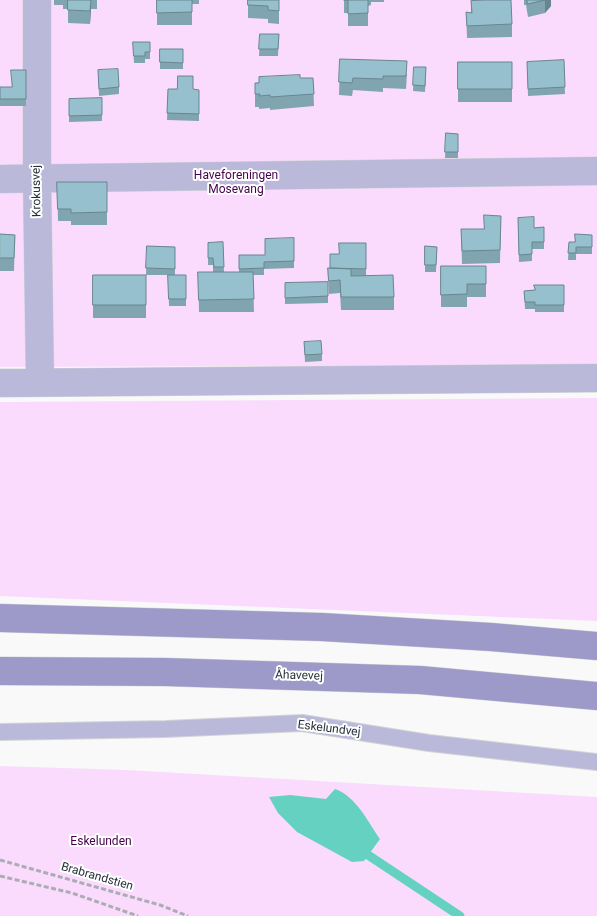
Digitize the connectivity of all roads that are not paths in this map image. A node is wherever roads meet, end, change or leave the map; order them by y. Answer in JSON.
{"nodes":[{"id":1,"x":37,"y":0,"type":"edge"},
{"id":2,"x":597,"y":171,"type":"edge"},
{"id":3,"x":37,"y":178,"type":"junction"},
{"id":4,"x":0,"y":179,"type":"edge"},
{"id":5,"x":597,"y":378,"type":"edge"},
{"id":6,"x":40,"y":382,"type":"junction"},
{"id":7,"x":0,"y":383,"type":"edge"},
{"id":8,"x":0,"y":618,"type":"edge"},
{"id":9,"x":170,"y":622,"type":"junction"},
{"id":10,"x":0,"y":628,"type":"edge"},
{"id":11,"x":597,"y":646,"type":"edge"},
{"id":12,"x":0,"y":671,"type":"edge"},
{"id":13,"x":597,"y":696,"type":"edge"},
{"id":14,"x":0,"y":732,"type":"edge"},
{"id":15,"x":597,"y":762,"type":"edge"}],
"edges":[{"from":1,"to":3,"type":"street","name":"Krokusvej"},
{"from":2,"to":3,"type":"street"},
{"from":3,"to":4,"type":"street"},
{"from":3,"to":6,"type":"street","name":"Krokusvej"},
{"from":5,"to":6,"type":"street"},
{"from":6,"to":7,"type":"street"},
{"from":8,"to":9,"type":"main road"},
{"from":9,"to":10,"type":"main road"},
{"from":9,"to":11,"type":"main road"},
{"from":12,"to":13,"type":"main road","name":"Åhavevej"},
{"from":14,"to":15,"type":"lane","name":"Eskelundvej"}]}
